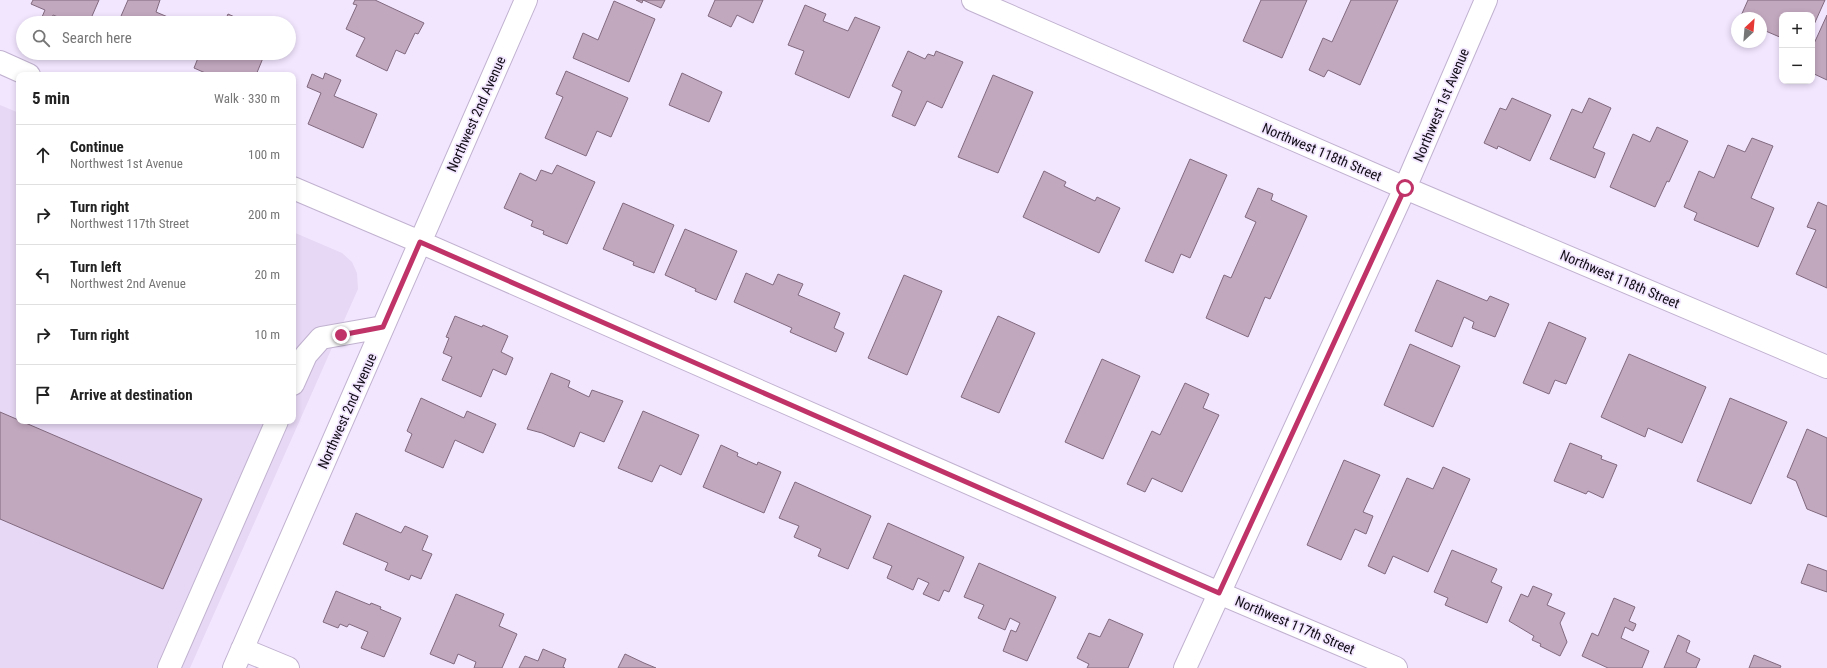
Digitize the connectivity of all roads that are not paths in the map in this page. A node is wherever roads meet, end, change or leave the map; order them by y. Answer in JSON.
{"nodes":[{"id":1,"x":526,"y":0,"type":"edge"},
{"id":2,"x":973,"y":0,"type":"edge"},
{"id":3,"x":1486,"y":0,"type":"edge"},
{"id":4,"x":0,"y":62,"type":"edge"},
{"id":5,"x":22,"y":72,"type":"edge"},
{"id":6,"x":1405,"y":188,"type":"junction"},
{"id":7,"x":296,"y":189,"type":"edge"},
{"id":8,"x":420,"y":242,"type":"junction"},
{"id":9,"x":383,"y":327,"type":"junction"},
{"id":10,"x":1827,"y":367,"type":"edge"},
{"id":11,"x":296,"y":377,"type":"edge"},
{"id":12,"x":276,"y":424,"type":"edge"},
{"id":13,"x":1219,"y":593,"type":"junction"},
{"id":14,"x":238,"y":659,"type":"edge"},
{"id":15,"x":169,"y":668,"type":"edge"},
{"id":16,"x":288,"y":668,"type":"edge"},
{"id":17,"x":1185,"y":668,"type":"edge"},
{"id":18,"x":1396,"y":668,"type":"edge"}],
"edges":[{"from":1,"to":8,"type":"street","name":"Northwest 2nd Avenue"},
{"from":2,"to":6,"type":"street","name":"Northwest 118th Street"},
{"from":3,"to":6,"type":"street","name":"Northwest 1st Avenue"},
{"from":4,"to":5,"type":"street"},
{"from":6,"to":10,"type":"street","name":"Northwest 118th Street"},
{"from":6,"to":13,"type":"street","name":"Northwest 1st Avenue"},
{"from":7,"to":8,"type":"street","name":"Northwest 117th Street"},
{"from":8,"to":9,"type":"street","name":"Northwest 2nd Avenue"},
{"from":8,"to":13,"type":"street","name":"Northwest 117th Street"},
{"from":9,"to":11,"type":"street"},
{"from":9,"to":14,"type":"street","name":"Northwest 2nd Avenue"},
{"from":12,"to":15,"type":"street"},
{"from":13,"to":17,"type":"street","name":"Northwest 1st Avenue"},
{"from":13,"to":18,"type":"street","name":"Northwest 117th Street"},
{"from":14,"to":16,"type":"street"}]}
